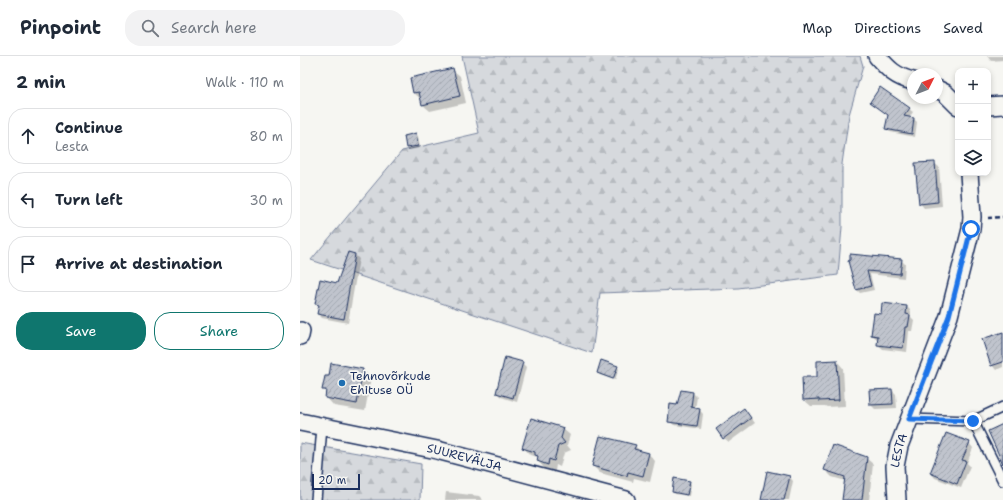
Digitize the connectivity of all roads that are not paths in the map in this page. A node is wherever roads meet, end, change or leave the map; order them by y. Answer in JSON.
{"nodes":[{"id":1,"x":878,"y":56,"type":"edge"},
{"id":2,"x":907,"y":79,"type":"edge"},
{"id":3,"x":943,"y":92,"type":"edge"},
{"id":4,"x":956,"y":104,"type":"edge"},
{"id":5,"x":1003,"y":105,"type":"edge"},
{"id":6,"x":991,"y":106,"type":"edge"},
{"id":7,"x":969,"y":176,"type":"edge"},
{"id":8,"x":1003,"y":407,"type":"edge"},
{"id":9,"x":909,"y":419,"type":"junction"},
{"id":10,"x":973,"y":421,"type":"junction"},
{"id":11,"x":300,"y":422,"type":"edge"},
{"id":12,"x":322,"y":427,"type":"junction"},
{"id":13,"x":1003,"y":481,"type":"edge"},
{"id":14,"x":316,"y":500,"type":"edge"},
{"id":15,"x":626,"y":500,"type":"edge"},
{"id":16,"x":897,"y":500,"type":"edge"}],
"edges":[{"from":1,"to":2,"type":"street"},
{"from":3,"to":4,"type":"street"},
{"from":5,"to":6,"type":"street"},
{"from":7,"to":9,"type":"street","name":"LESTA"},
{"from":8,"to":10,"type":"lane"},
{"from":9,"to":10,"type":"lane"},
{"from":9,"to":16,"type":"street","name":"LESTA"},
{"from":10,"to":13,"type":"lane"},
{"from":11,"to":12,"type":"street","name":"SUUREVÄLJA"},
{"from":12,"to":14,"type":"lane"},
{"from":12,"to":15,"type":"street","name":"SUUREVÄLJA"}]}
